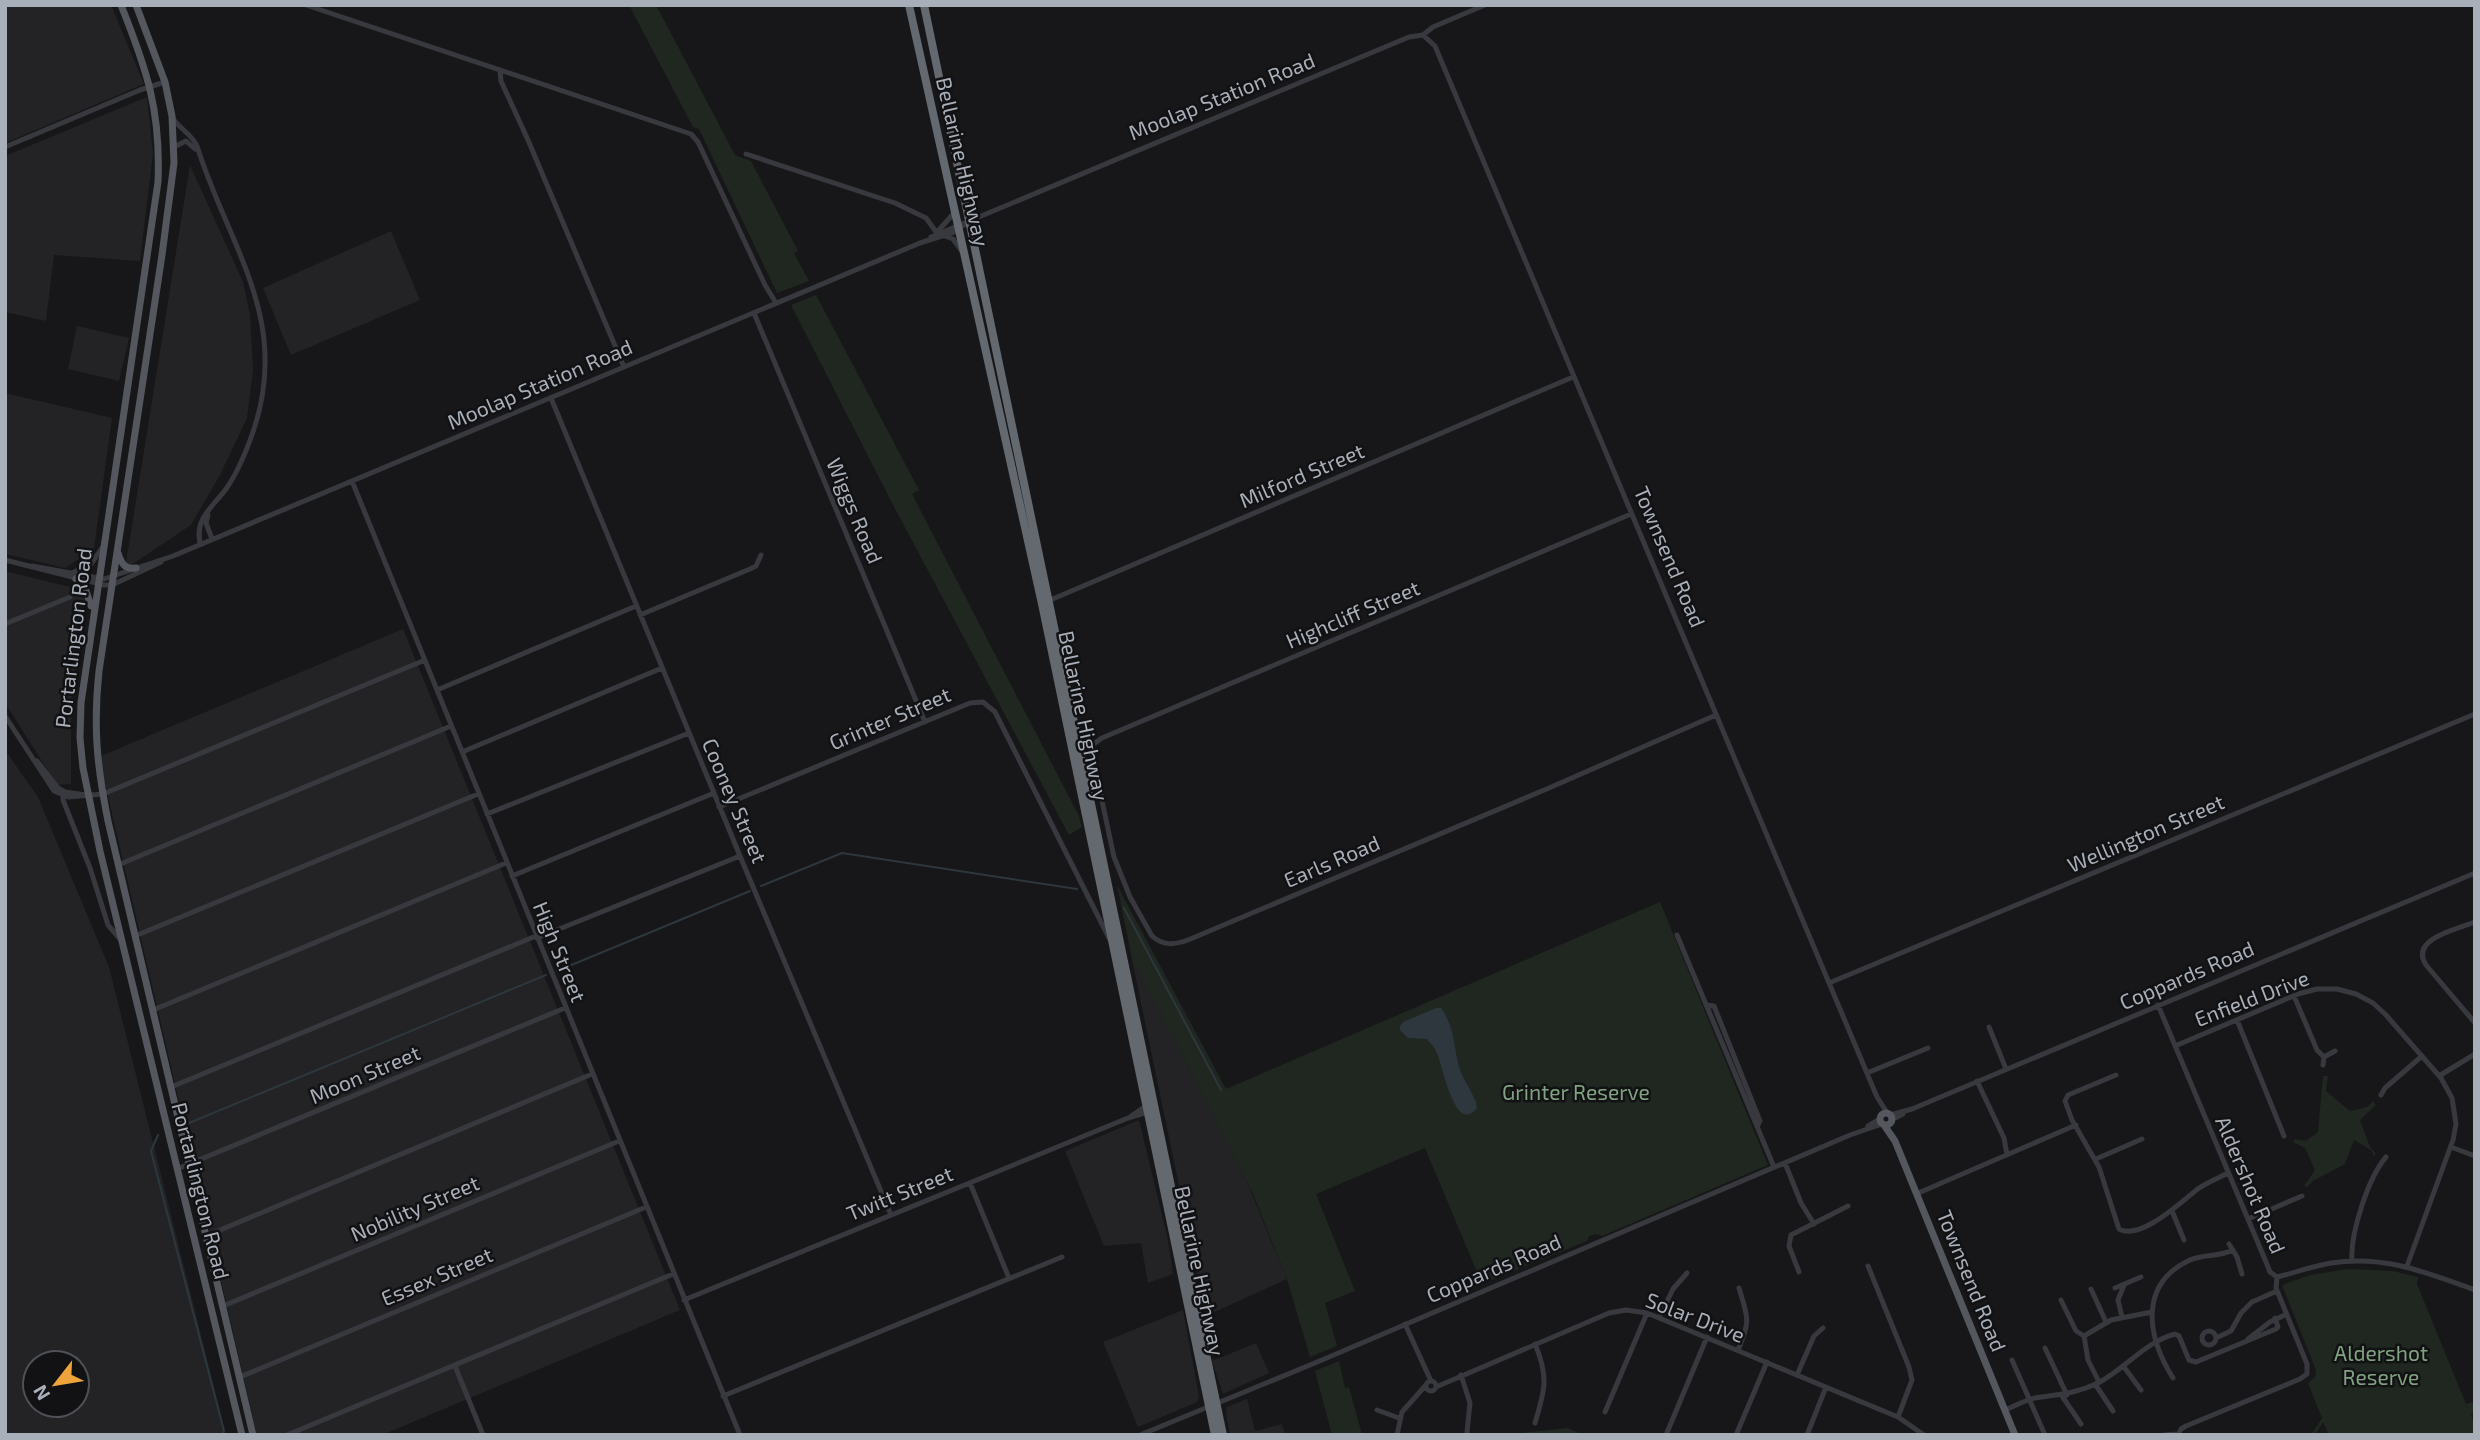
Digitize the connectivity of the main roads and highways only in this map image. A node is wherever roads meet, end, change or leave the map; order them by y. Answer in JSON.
{"nodes":[{"id":1,"x":121,"y":5,"type":"edge"},
{"id":2,"x":136,"y":5,"type":"edge"},
{"id":3,"x":909,"y":5,"type":"edge"},
{"id":4,"x":924,"y":5,"type":"edge"},
{"id":5,"x":117,"y":549,"type":"junction"},
{"id":6,"x":136,"y":568,"type":"road end"},
{"id":7,"x":73,"y":575,"type":"road end"},
{"id":8,"x":1046,"y":602,"type":"junction"},
{"id":9,"x":92,"y":617,"type":"junction"},
{"id":10,"x":1080,"y":748,"type":"junction"},
{"id":11,"x":1105,"y":910,"type":"junction"},
{"id":12,"x":1116,"y":923,"type":"junction"},
{"id":13,"x":1149,"y":1109,"type":"junction"},
{"id":14,"x":1886,"y":1120,"type":"road end"},
{"id":15,"x":1213,"y":1404,"type":"junction"},
{"id":16,"x":242,"y":1435,"type":"edge"},
{"id":17,"x":253,"y":1435,"type":"edge"},
{"id":18,"x":1215,"y":1435,"type":"edge"},
{"id":19,"x":1223,"y":1435,"type":"edge"},
{"id":20,"x":2015,"y":1435,"type":"edge"}],
"edges":[{"from":1,"to":9,"type":"main road","name":"Portarlington Road"},
{"from":2,"to":5,"type":"main road","name":"Portarlington Road"},
{"from":3,"to":8,"type":"highway","name":"Bellarine Highway"},
{"from":4,"to":8,"type":"highway","name":"Bellarine Highway"},
{"from":5,"to":6,"type":"main road"},
{"from":5,"to":17,"type":"main road","name":"Portarlington Road"},
{"from":7,"to":9,"type":"main road"},
{"from":8,"to":10,"type":"highway","name":"Bellarine Highway"},
{"from":9,"to":16,"type":"main road","name":"Portarlington Road"},
{"from":10,"to":11,"type":"highway","name":"Bellarine Highway"},
{"from":10,"to":12,"type":"highway","name":"Bellarine Highway"},
{"from":11,"to":12,"type":"highway"},
{"from":11,"to":13,"type":"highway","name":"Bellarine Highway"},
{"from":12,"to":13,"type":"highway","name":"Bellarine Highway"},
{"from":13,"to":15,"type":"highway","name":"Bellarine Highway"},
{"from":14,"to":20,"type":"main road","name":"Townsend Road"},
{"from":15,"to":18,"type":"highway","name":"Bellarine Highway"},
{"from":15,"to":19,"type":"highway","name":"Bellarine Highway"}]}
